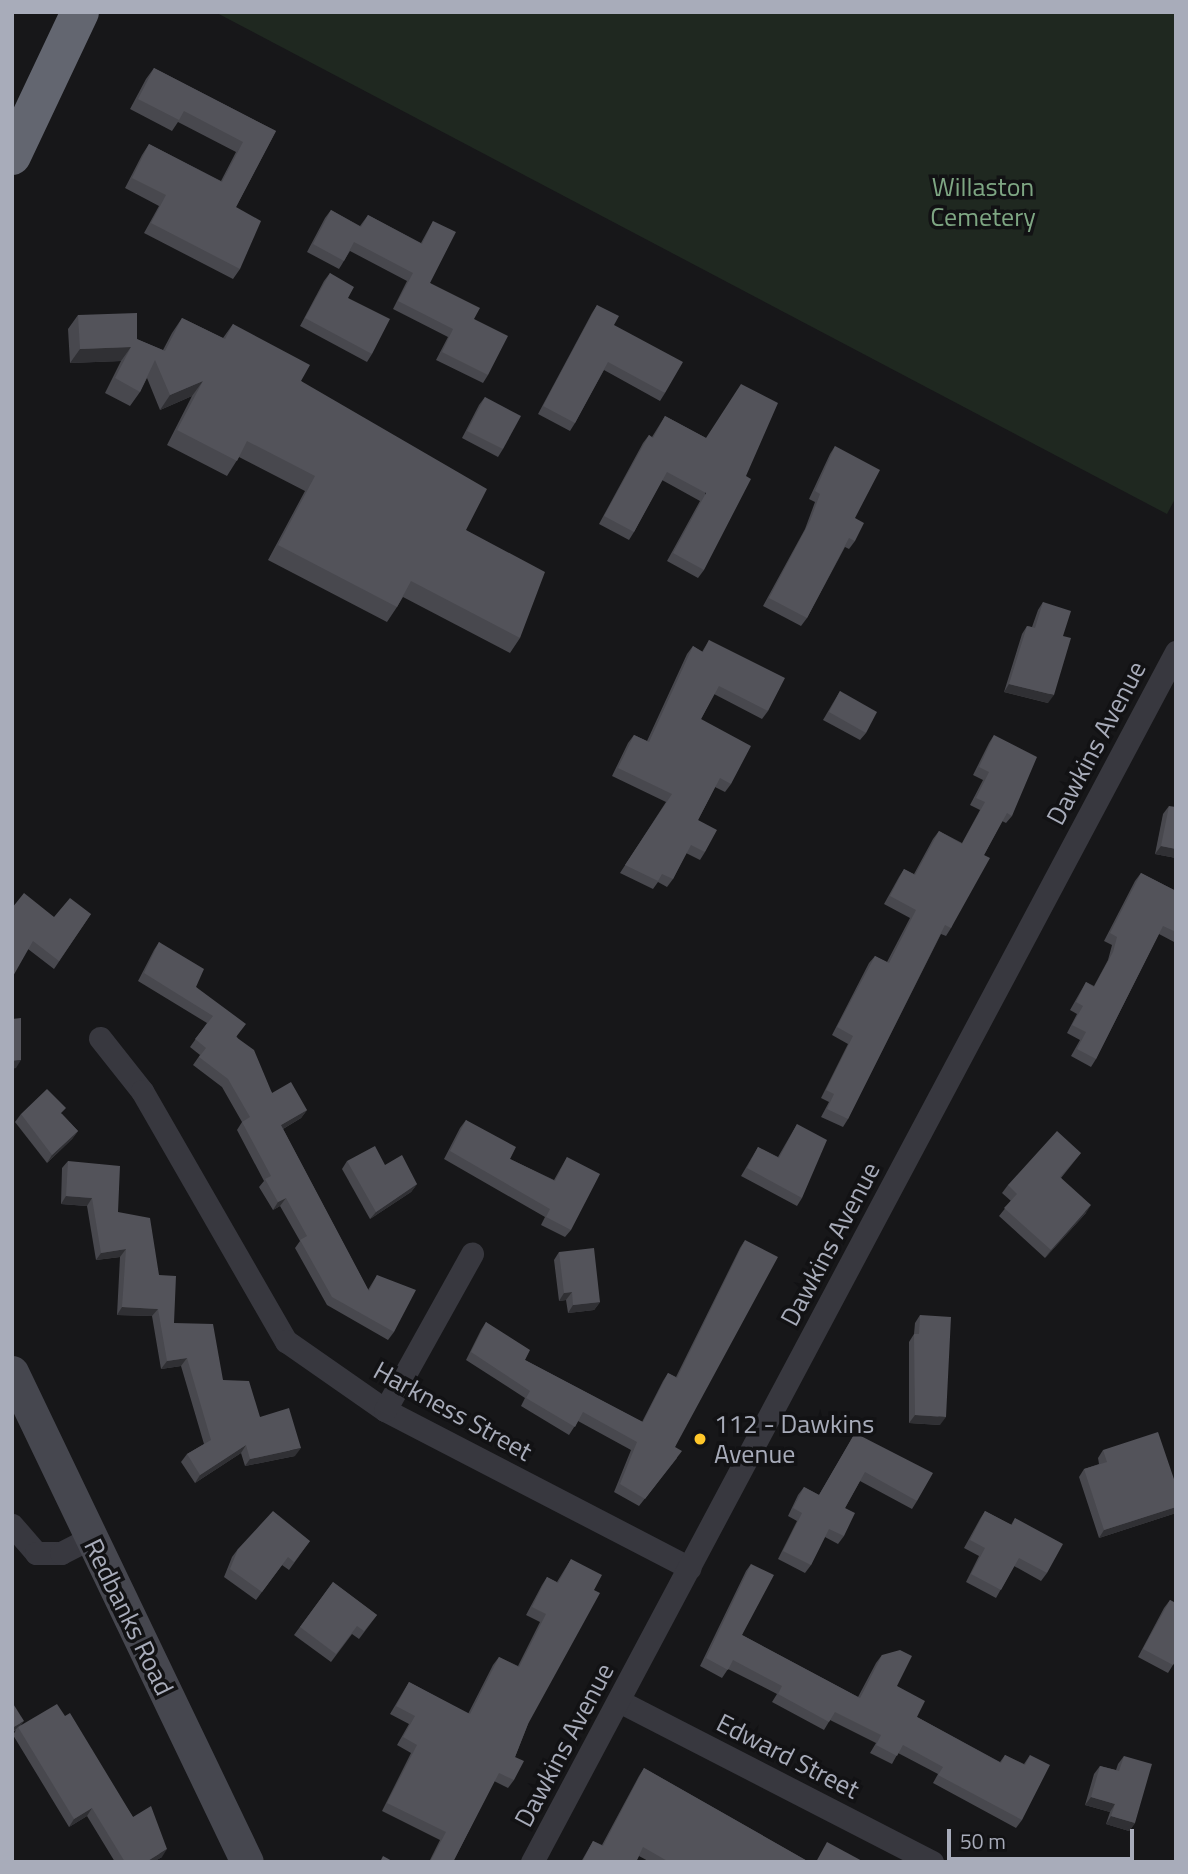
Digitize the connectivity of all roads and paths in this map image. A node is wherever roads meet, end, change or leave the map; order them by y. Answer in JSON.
{"nodes":[{"id":1,"x":79,"y":12,"type":"edge"},
{"id":2,"x":12,"y":156,"type":"edge"},
{"id":3,"x":1176,"y":652,"type":"edge"},
{"id":4,"x":100,"y":1038,"type":"dead end"},
{"id":5,"x":472,"y":1254,"type":"dead end"},
{"id":6,"x":12,"y":1372,"type":"edge"},
{"id":7,"x":384,"y":1410,"type":"junction"},
{"id":8,"x":12,"y":1525,"type":"edge"},
{"id":9,"x":90,"y":1538,"type":"junction"},
{"id":10,"x":690,"y":1567,"type":"junction"},
{"id":11,"x":619,"y":1701,"type":"junction"},
{"id":12,"x":247,"y":1862,"type":"edge"},
{"id":13,"x":532,"y":1862,"type":"edge"},
{"id":14,"x":932,"y":1862,"type":"edge"}],
"edges":[{"from":1,"to":2,"type":"highway"},
{"from":3,"to":10,"type":"street","name":"Dawkins Avenue"},
{"from":4,"to":7,"type":"street","name":"Harkness Street"},
{"from":5,"to":7,"type":"street"},
{"from":6,"to":9,"type":"main road","name":"Redbanks Road"},
{"from":7,"to":10,"type":"street","name":"Harkness Street"},
{"from":8,"to":9,"type":"street"},
{"from":9,"to":12,"type":"main road","name":"Redbanks Road"},
{"from":10,"to":11,"type":"street","name":"Dawkins Avenue"},
{"from":11,"to":13,"type":"street","name":"Dawkins Avenue"},
{"from":11,"to":14,"type":"street","name":"Edward Street"}]}
